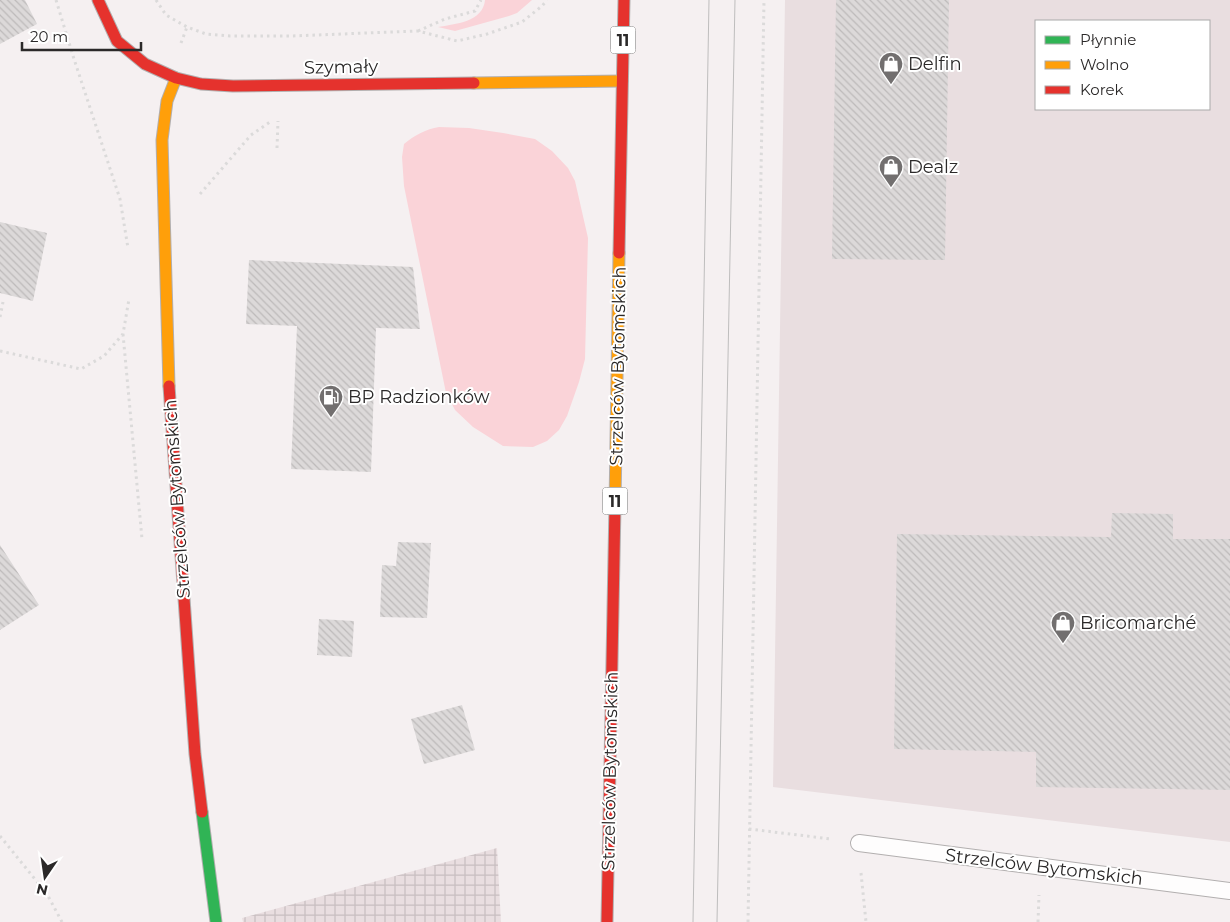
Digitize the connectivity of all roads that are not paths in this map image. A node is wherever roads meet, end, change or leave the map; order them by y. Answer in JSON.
{"nodes":[{"id":1,"x":98,"y":0,"type":"edge"},
{"id":2,"x":624,"y":0,"type":"edge"},
{"id":3,"x":176,"y":78,"type":"junction"},
{"id":4,"x":622,"y":81,"type":"junction"},
{"id":5,"x":859,"y":843,"type":"road end"},
{"id":6,"x":1230,"y":891,"type":"edge"},
{"id":7,"x":216,"y":922,"type":"edge"},
{"id":8,"x":607,"y":922,"type":"edge"}],
"edges":[{"from":1,"to":3,"type":"main road","name":"Szymały"},
{"from":2,"to":4,"type":"main road","number":"11"},
{"from":3,"to":4,"type":"main road","name":"Szymały"},
{"from":3,"to":7,"type":"main road","name":"Strzelców Bytomskich"},
{"from":4,"to":8,"type":"main road","name":"Strzelców Bytomskich","number":"11"},
{"from":5,"to":6,"type":"lane","name":"Strzelców Bytomskich"}]}
